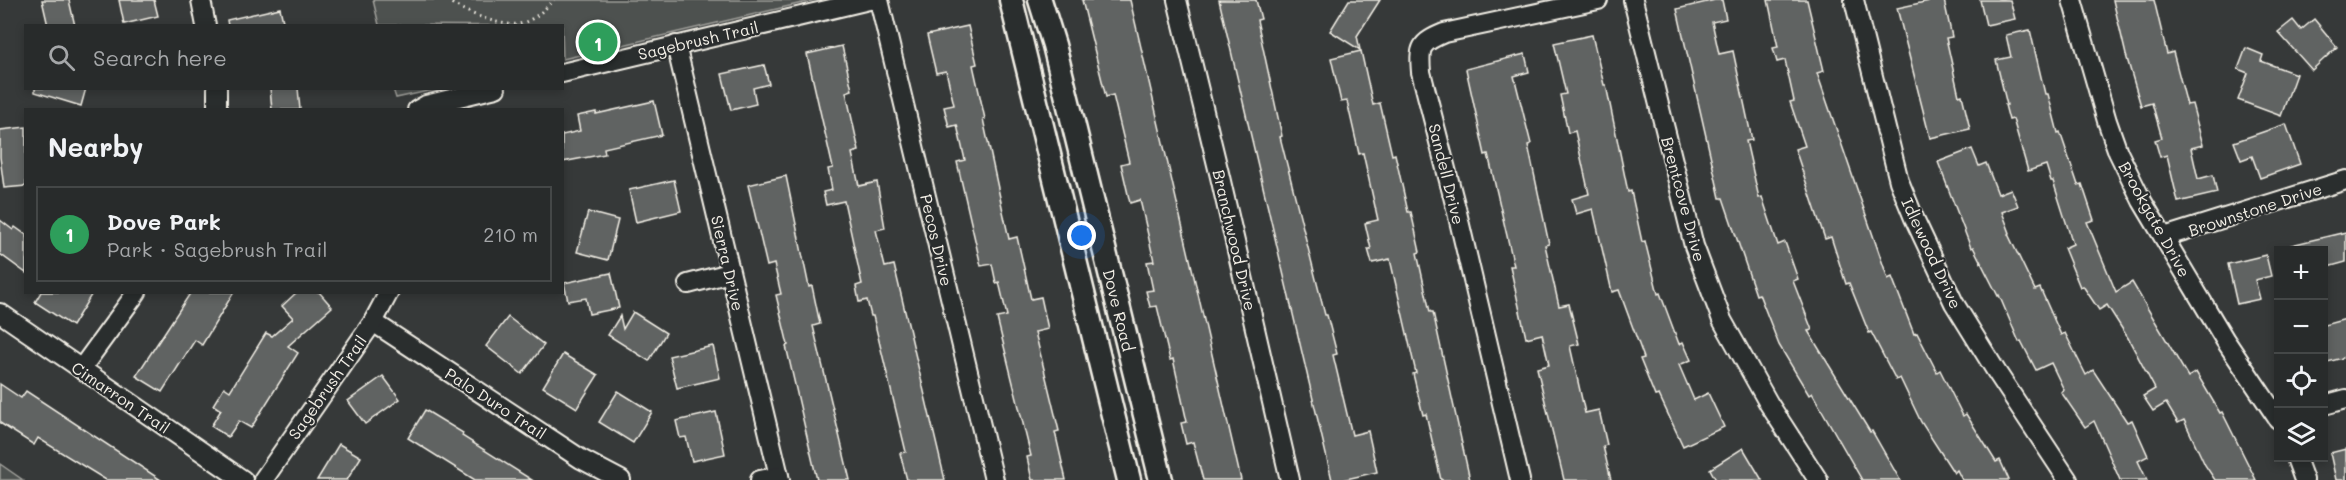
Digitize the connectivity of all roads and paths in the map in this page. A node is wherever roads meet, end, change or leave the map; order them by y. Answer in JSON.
{"nodes":[{"id":1,"x":201,"y":0,"type":"edge"},
{"id":2,"x":447,"y":0,"type":"edge"},
{"id":3,"x":554,"y":0,"type":"edge"},
{"id":4,"x":869,"y":0,"type":"edge"},
{"id":5,"x":879,"y":0,"type":"edge"},
{"id":6,"x":1011,"y":0,"type":"edge"},
{"id":7,"x":1040,"y":0,"type":"edge"},
{"id":8,"x":1177,"y":0,"type":"edge"},
{"id":9,"x":1598,"y":0,"type":"edge"},
{"id":10,"x":1633,"y":0,"type":"edge"},
{"id":11,"x":1854,"y":0,"type":"edge"},
{"id":12,"x":2072,"y":0,"type":"edge"},
{"id":13,"x":492,"y":23,"type":"edge"},
{"id":14,"x":206,"y":24,"type":"edge"},
{"id":15,"x":676,"y":45,"type":"junction"},
{"id":16,"x":564,"y":73,"type":"edge"},
{"id":17,"x":217,"y":90,"type":"edge"},
{"id":18,"x":488,"y":90,"type":"edge"},
{"id":19,"x":217,"y":108,"type":"edge"},
{"id":20,"x":421,"y":108,"type":"edge"},
{"id":21,"x":2346,"y":180,"type":"edge"},
{"id":22,"x":2164,"y":237,"type":"junction"},
{"id":23,"x":730,"y":273,"type":"junction"},
{"id":24,"x":688,"y":284,"type":"dead end"},
{"id":25,"x":136,"y":294,"type":"edge"},
{"id":26,"x":388,"y":294,"type":"edge"},
{"id":27,"x":0,"y":313,"type":"edge"},
{"id":28,"x":373,"y":322,"type":"junction"},
{"id":29,"x":81,"y":369,"type":"junction"},
{"id":30,"x":2346,"y":399,"type":"edge"},
{"id":31,"x":2328,"y":404,"type":"edge"},
{"id":32,"x":2274,"y":412,"type":"edge"},
{"id":33,"x":2297,"y":462,"type":"edge"},
{"id":34,"x":780,"y":478,"type":"edge"},
{"id":35,"x":243,"y":480,"type":"edge"},
{"id":36,"x":263,"y":480,"type":"edge"},
{"id":37,"x":621,"y":480,"type":"edge"},
{"id":38,"x":760,"y":480,"type":"edge"},
{"id":39,"x":994,"y":480,"type":"edge"},
{"id":40,"x":1130,"y":480,"type":"edge"},
{"id":41,"x":1161,"y":480,"type":"edge"},
{"id":42,"x":1290,"y":480,"type":"edge"},
{"id":43,"x":1520,"y":480,"type":"edge"},
{"id":44,"x":1818,"y":480,"type":"edge"},
{"id":45,"x":2068,"y":480,"type":"edge"},
{"id":46,"x":2304,"y":480,"type":"edge"}],
"edges":[{"from":1,"to":14,"type":"street"},
{"from":2,"to":13,"type":"path"},
{"from":3,"to":13,"type":"path"},
{"from":4,"to":15,"type":"street","name":"Sagebrush Trail"},
{"from":5,"to":39,"type":"street","name":"Pecos Drive"},
{"from":6,"to":40,"type":"main road","name":"Dove Road"},
{"from":7,"to":41,"type":"main road","name":"Dove Road"},
{"from":8,"to":42,"type":"street","name":"Branchwood Drive"},
{"from":9,"to":43,"type":"street","name":"Sandell Drive"},
{"from":10,"to":44,"type":"street","name":"Brentcove Drive"},
{"from":11,"to":45,"type":"street","name":"Idlewood Drive"},
{"from":12,"to":22,"type":"street","name":"Brookgate Drive"},
{"from":15,"to":16,"type":"street","name":"Sagebrush Trail"},
{"from":15,"to":23,"type":"street","name":"Sierra Drive"},
{"from":17,"to":19,"type":"street"},
{"from":18,"to":20,"type":"street"},
{"from":21,"to":22,"type":"street","name":"Brownstone Drive"},
{"from":22,"to":32,"type":"street","name":"Brookgate Drive"},
{"from":23,"to":24,"type":"street"},
{"from":23,"to":34,"type":"street","name":"Sierra Drive"},
{"from":25,"to":29,"type":"street"},
{"from":26,"to":28,"type":"street","name":"Sagebrush Trail"},
{"from":27,"to":29,"type":"street","name":"Cimarron Trail"},
{"from":28,"to":36,"type":"street","name":"Sagebrush Trail"},
{"from":28,"to":37,"type":"street","name":"Palo Duro Trail"},
{"from":29,"to":35,"type":"street","name":"Cimarron Trail"},
{"from":30,"to":31,"type":"street"},
{"from":33,"to":46,"type":"street"},
{"from":34,"to":38,"type":"street"}]}
